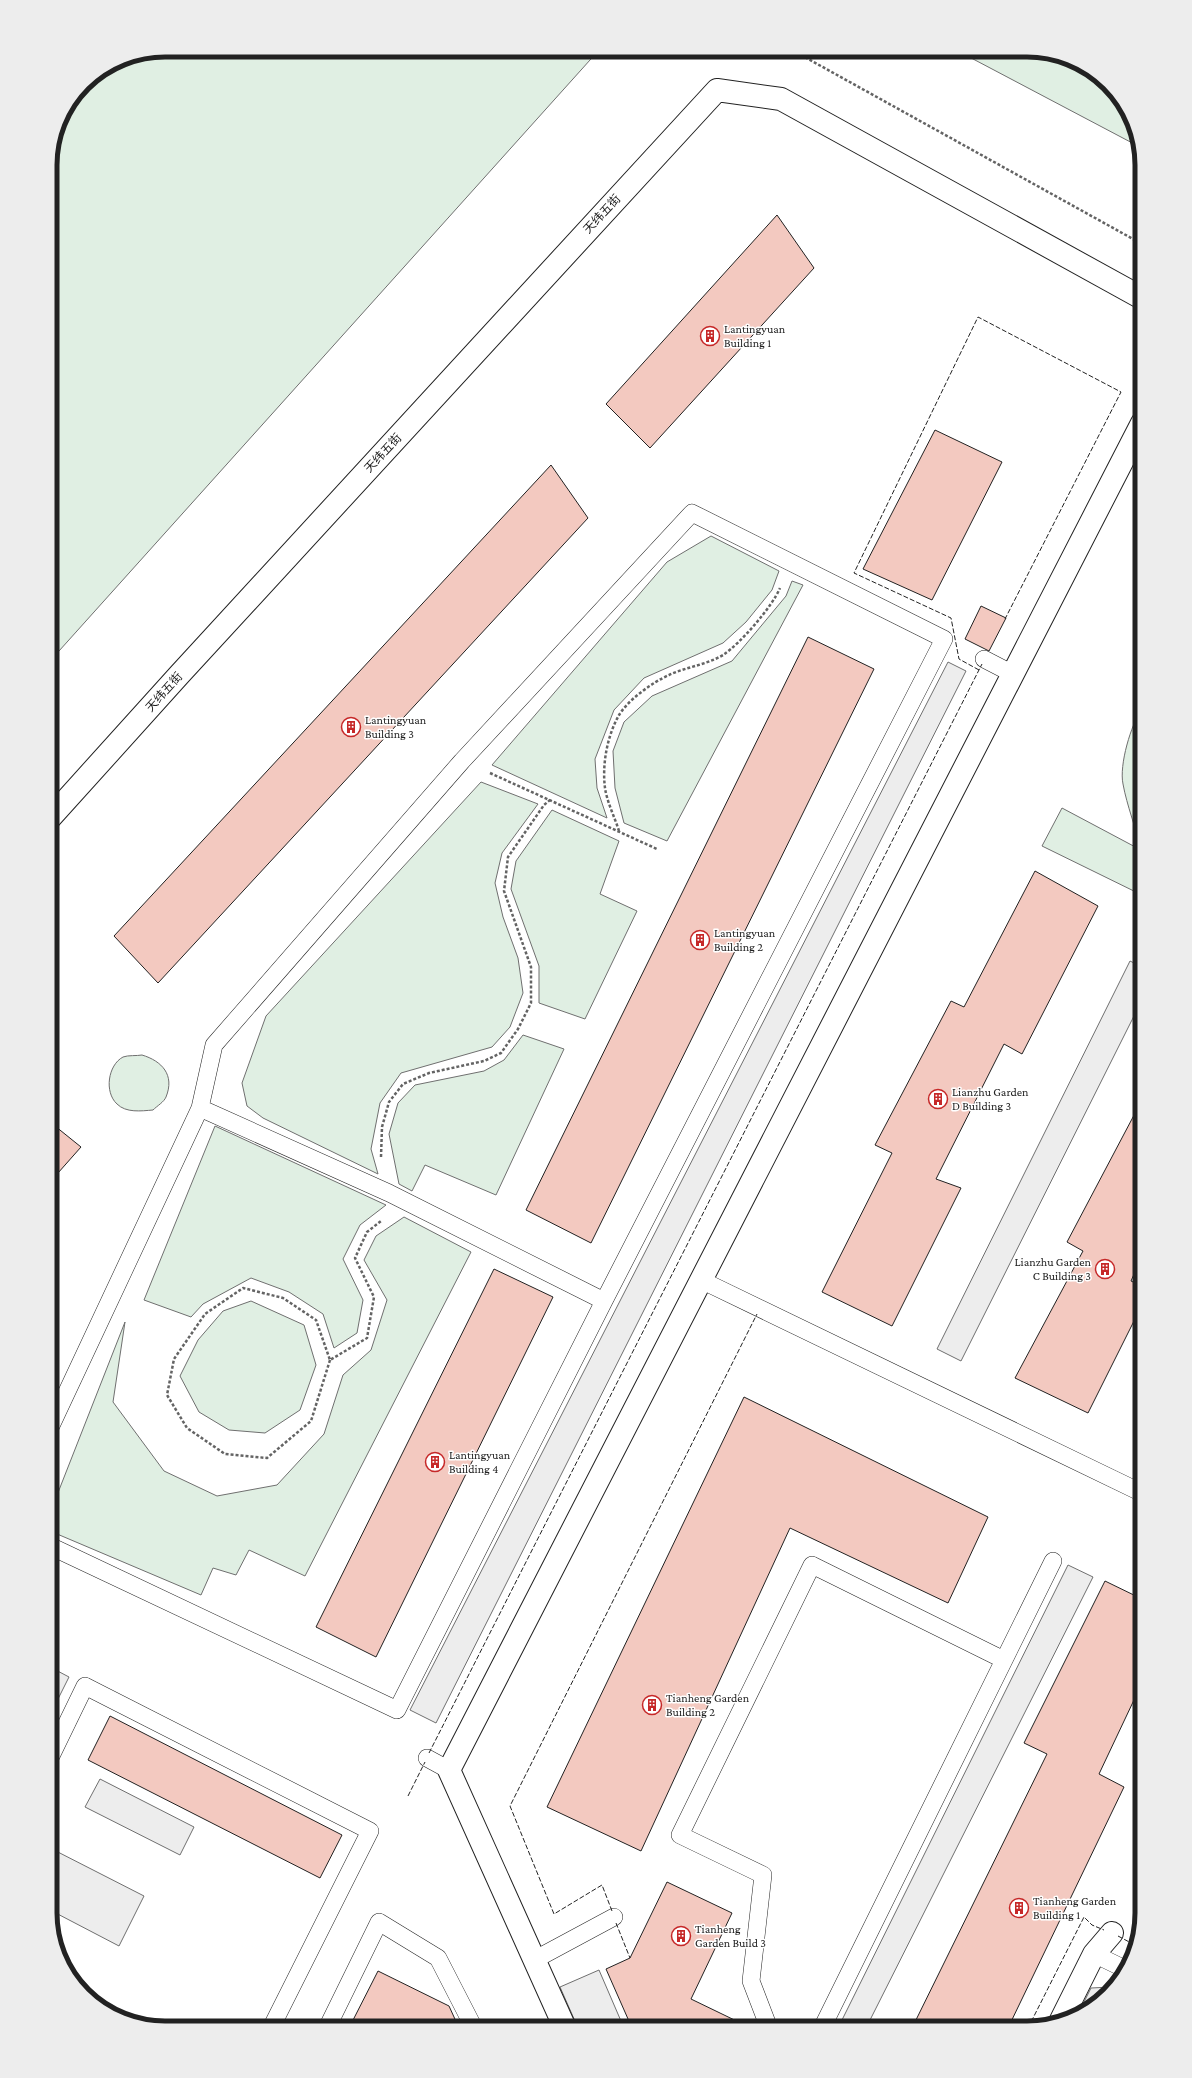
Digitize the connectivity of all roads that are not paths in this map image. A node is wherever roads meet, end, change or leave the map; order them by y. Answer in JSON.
{"nodes":[{"id":1,"x":1135,"y":294,"type":"edge"},
{"id":2,"x":1135,"y":437,"type":"edge"},
{"id":3,"x":984,"y":659,"type":"dead end"},
{"id":4,"x":1013,"y":674,"type":"junction"},
{"id":5,"x":57,"y":810,"type":"edge"},
{"id":6,"x":200,"y":1108,"type":"junction"},
{"id":7,"x":701,"y":1280,"type":"junction"},
{"id":8,"x":604,"y":1301,"type":"junction"},
{"id":9,"x":57,"y":1413,"type":"edge"},
{"id":10,"x":1135,"y":1490,"type":"edge"},
{"id":11,"x":57,"y":1549,"type":"edge"},
{"id":12,"x":1053,"y":1561,"type":"dead end"},
{"id":13,"x":1004,"y":1660,"type":"junction"},
{"id":14,"x":57,"y":1744,"type":"edge"},
{"id":15,"x":427,"y":1758,"type":"dead end"},
{"id":16,"x":449,"y":1770,"type":"junction"},
{"id":17,"x":614,"y":1917,"type":"dead end"},
{"id":18,"x":1112,"y":1933,"type":"dead end"},
{"id":19,"x":1094,"y":1954,"type":"junction"},
{"id":20,"x":534,"y":1960,"type":"junction"},
{"id":21,"x":1121,"y":1966,"type":"edge"},
{"id":22,"x":1063,"y":2015,"type":"edge"},
{"id":23,"x":275,"y":2021,"type":"edge"},
{"id":24,"x":330,"y":2021,"type":"edge"},
{"id":25,"x":470,"y":2021,"type":"edge"},
{"id":26,"x":562,"y":2021,"type":"edge"},
{"id":27,"x":766,"y":2021,"type":"edge"},
{"id":28,"x":825,"y":2021,"type":"edge"}],
"edges":[{"from":1,"to":5,"type":"street","name":"天纬五街"},
{"from":2,"to":4,"type":"street"},
{"from":3,"to":4,"type":"lane"},
{"from":4,"to":7,"type":"street"},
{"from":6,"to":8,"type":"lane"},
{"from":6,"to":8,"type":"lane"},
{"from":6,"to":9,"type":"lane"},
{"from":7,"to":10,"type":"lane"},
{"from":7,"to":16,"type":"street"},
{"from":8,"to":11,"type":"lane"},
{"from":12,"to":13,"type":"lane"},
{"from":13,"to":27,"type":"lane"},
{"from":13,"to":28,"type":"lane"},
{"from":14,"to":23,"type":"lane"},
{"from":15,"to":16,"type":"lane"},
{"from":16,"to":20,"type":"street"},
{"from":17,"to":20,"type":"lane"},
{"from":18,"to":19,"type":"street"},
{"from":19,"to":21,"type":"lane"},
{"from":19,"to":22,"type":"street"},
{"from":20,"to":26,"type":"street"},
{"from":24,"to":25,"type":"lane"}]}
